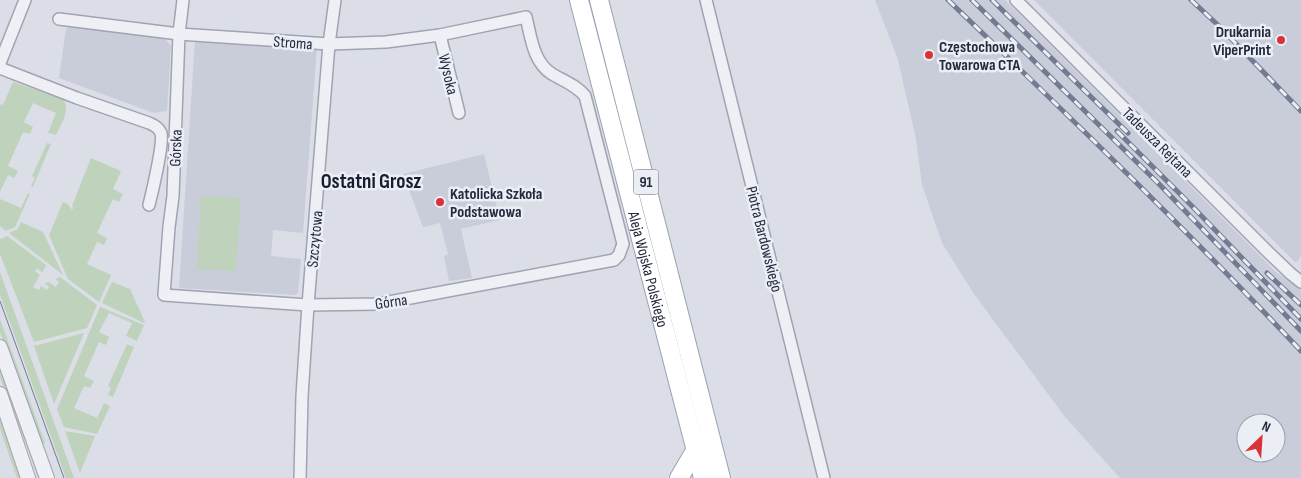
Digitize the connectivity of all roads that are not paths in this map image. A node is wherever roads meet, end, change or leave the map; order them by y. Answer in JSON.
{"nodes":[{"id":1,"x":25,"y":0,"type":"edge"},
{"id":2,"x":183,"y":0,"type":"edge"},
{"id":3,"x":335,"y":0,"type":"edge"},
{"id":4,"x":579,"y":0,"type":"edge"},
{"id":5,"x":599,"y":0,"type":"edge"},
{"id":6,"x":706,"y":0,"type":"edge"},
{"id":7,"x":1016,"y":0,"type":"edge"},
{"id":8,"x":59,"y":19,"type":"dead end"},
{"id":9,"x":179,"y":34,"type":"junction"},
{"id":10,"x":440,"y":34,"type":"junction"},
{"id":11,"x":329,"y":44,"type":"junction"},
{"id":12,"x":0,"y":63,"type":"edge"},
{"id":13,"x":0,"y":68,"type":"edge"},
{"id":14,"x":458,"y":113,"type":"dead end"},
{"id":15,"x":149,"y":205,"type":"dead end"},
{"id":16,"x":614,"y":260,"type":"joint"},
{"id":17,"x":1301,"y":282,"type":"edge"},
{"id":18,"x":164,"y":295,"type":"joint"},
{"id":19,"x":308,"y":305,"type":"junction"},
{"id":20,"x":0,"y":347,"type":"edge"},
{"id":21,"x":0,"y":394,"type":"edge"},
{"id":22,"x":696,"y":449,"type":"junction"},
{"id":23,"x":724,"y":475,"type":"edge"},
{"id":24,"x":28,"y":478,"type":"edge"},
{"id":25,"x":47,"y":478,"type":"edge"},
{"id":26,"x":300,"y":478,"type":"edge"},
{"id":27,"x":679,"y":478,"type":"edge"},
{"id":28,"x":703,"y":478,"type":"edge"},
{"id":29,"x":824,"y":478,"type":"edge"}],
"edges":[{"from":1,"to":12,"type":"street"},
{"from":2,"to":9,"type":"street","name":"Górska"},
{"from":3,"to":11,"type":"street","name":"Szczytowa"},
{"from":4,"to":22,"type":"main road","name":"Aleja Wojska Polskiego","number":"91"},
{"from":5,"to":23,"type":"main road","name":"Aleja Wojska Polskiego","number":"91"},
{"from":6,"to":29,"type":"street","name":"Piotra Bardowskiego"},
{"from":7,"to":17,"type":"street","name":"Tadeusza Rejtana"},
{"from":8,"to":9,"type":"street","name":"Stroma"},
{"from":9,"to":11,"type":"street","name":"Stroma"},
{"from":9,"to":18,"type":"street","name":"Górska"},
{"from":10,"to":11,"type":"street","name":"Stroma"},
{"from":10,"to":14,"type":"street","name":"Wysoka"},
{"from":10,"to":16,"type":"street","name":"Stroma"},
{"from":11,"to":19,"type":"street","name":"Szczytowa"},
{"from":13,"to":15,"type":"street"},
{"from":16,"to":19,"type":"street","name":"Górna"},
{"from":18,"to":19,"type":"street","name":"Górna"},
{"from":19,"to":26,"type":"street","name":"Szczytowa"},
{"from":20,"to":25,"type":"street"},
{"from":21,"to":24,"type":"street"},
{"from":22,"to":27,"type":"main road"},
{"from":22,"to":28,"type":"main road","name":"Aleja Wojska Polskiego","number":"91"}]}
